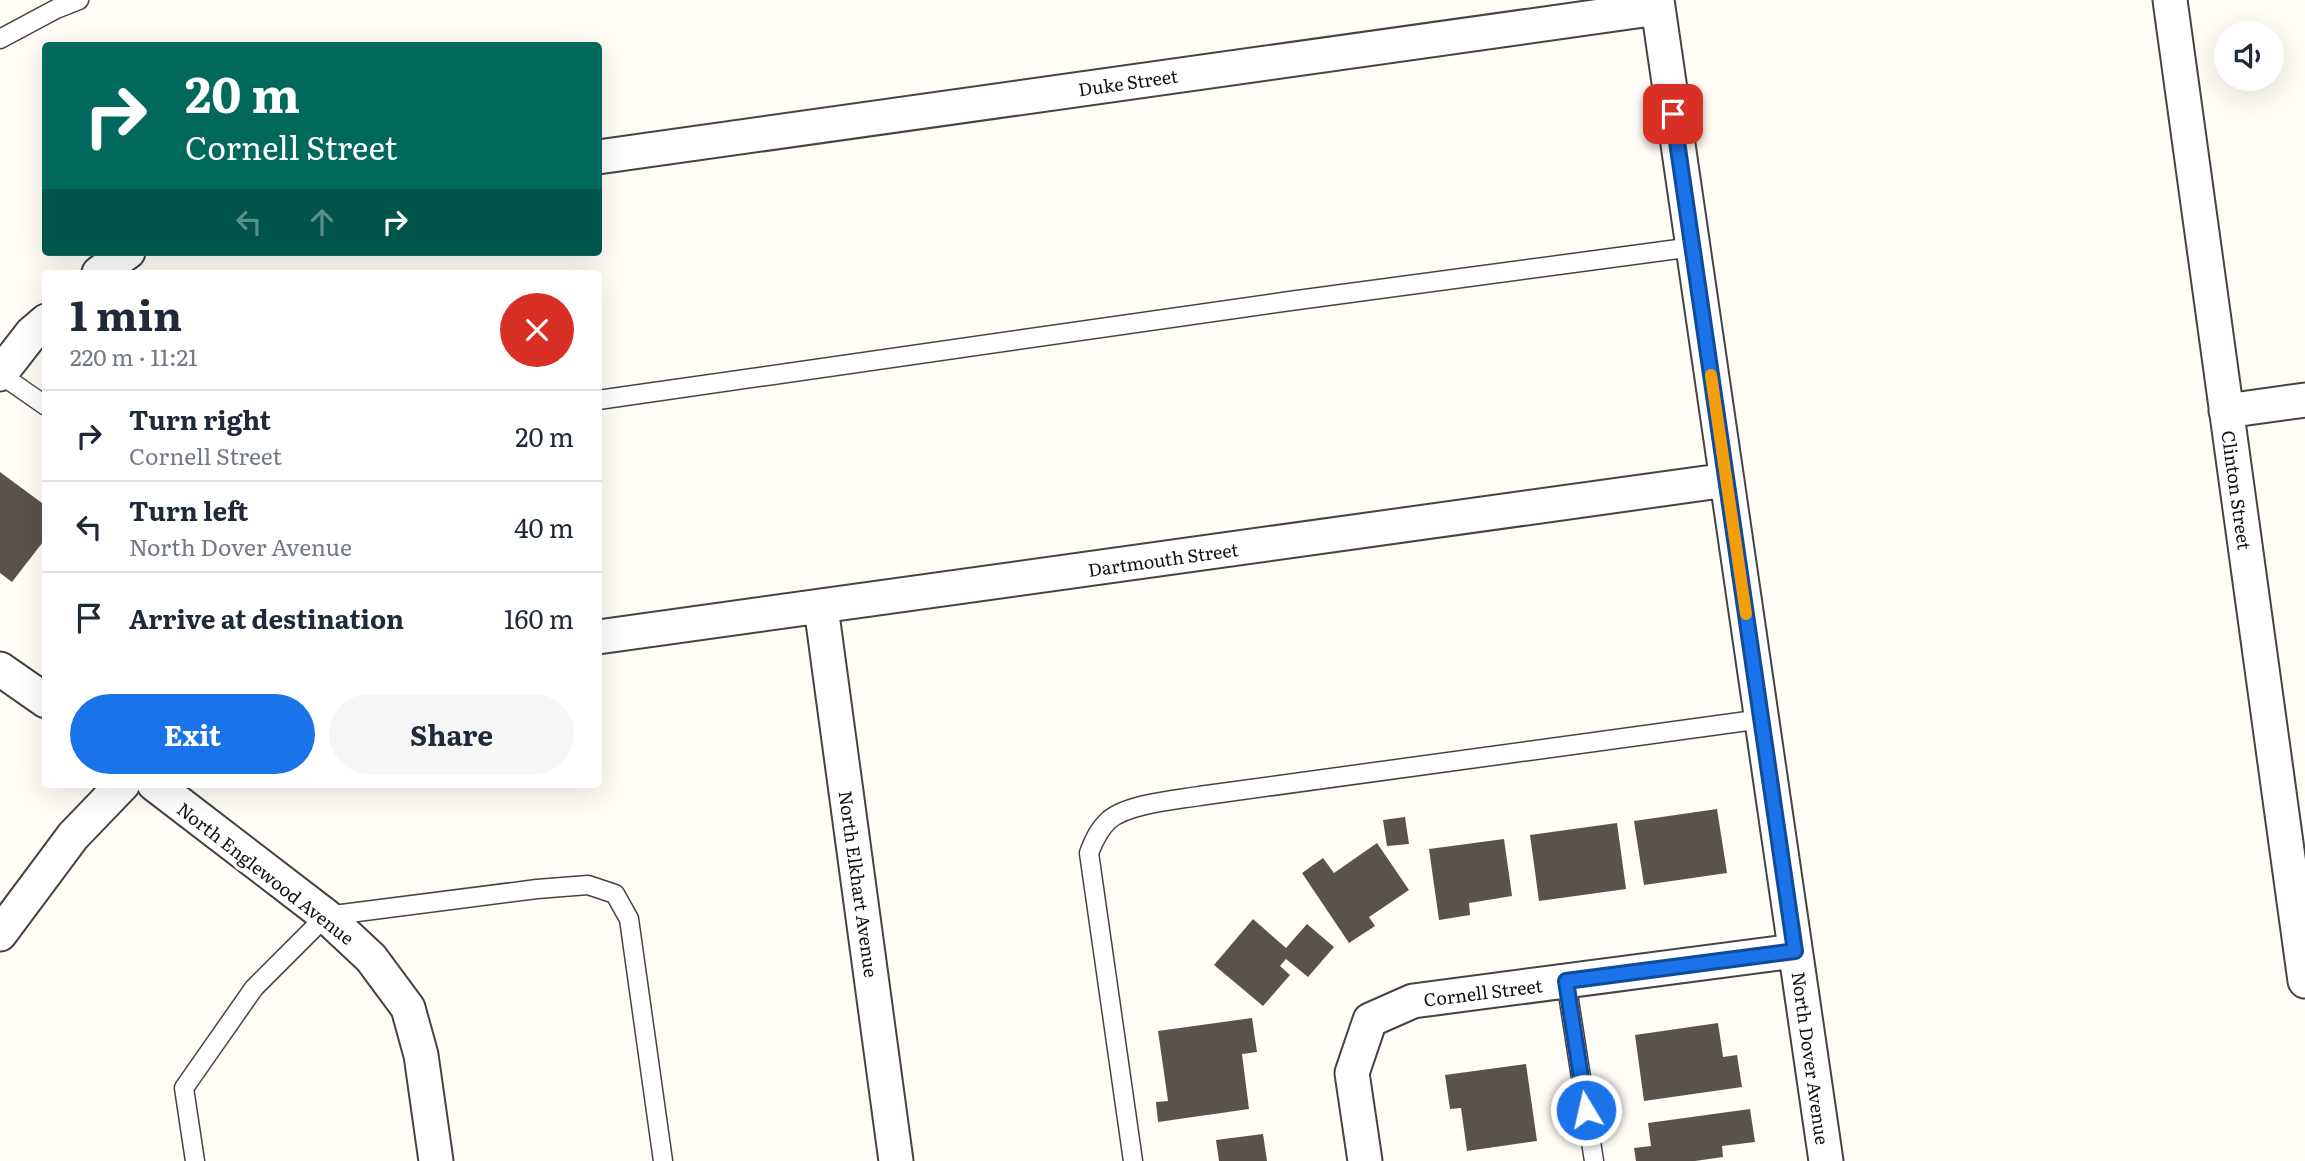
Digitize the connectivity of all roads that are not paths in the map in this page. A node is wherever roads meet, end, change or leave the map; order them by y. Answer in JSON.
{"nodes":[{"id":1,"x":79,"y":0,"type":"edge"},
{"id":2,"x":2170,"y":0,"type":"edge"},
{"id":3,"x":1657,"y":4,"type":"edge"},
{"id":4,"x":0,"y":39,"type":"edge"},
{"id":5,"x":602,"y":156,"type":"edge"},
{"id":6,"x":1693,"y":247,"type":"junction"},
{"id":7,"x":122,"y":256,"type":"edge"},
{"id":8,"x":103,"y":270,"type":"edge"},
{"id":9,"x":42,"y":324,"type":"edge"},
{"id":10,"x":0,"y":374,"type":"edge"},
{"id":11,"x":602,"y":399,"type":"edge"},
{"id":12,"x":2305,"y":400,"type":"edge"},
{"id":13,"x":42,"y":403,"type":"edge"},
{"id":14,"x":2227,"y":411,"type":"junction"},
{"id":15,"x":1727,"y":481,"type":"junction"},
{"id":16,"x":821,"y":607,"type":"junction"},
{"id":17,"x":602,"y":636,"type":"edge"},
{"id":18,"x":0,"y":669,"type":"edge"},
{"id":19,"x":42,"y":698,"type":"edge"},
{"id":20,"x":1762,"y":719,"type":"junction"},
{"id":21,"x":119,"y":788,"type":"edge"},
{"id":22,"x":159,"y":788,"type":"edge"},
{"id":23,"x":326,"y":916,"type":"junction"},
{"id":24,"x":0,"y":934,"type":"edge"},
{"id":25,"x":1795,"y":951,"type":"junction"},
{"id":26,"x":1566,"y":981,"type":"junction"},
{"id":27,"x":2305,"y":981,"type":"edge"},
{"id":28,"x":195,"y":1161,"type":"edge"},
{"id":29,"x":436,"y":1161,"type":"edge"},
{"id":30,"x":663,"y":1161,"type":"edge"},
{"id":31,"x":897,"y":1161,"type":"edge"},
{"id":32,"x":1133,"y":1161,"type":"edge"},
{"id":33,"x":1365,"y":1161,"type":"edge"},
{"id":34,"x":1594,"y":1161,"type":"edge"},
{"id":35,"x":1826,"y":1161,"type":"edge"}],
"edges":[{"from":1,"to":4,"type":"lane"},
{"from":2,"to":14,"type":"street","name":"Clinton Street"},
{"from":3,"to":5,"type":"street","name":"Duke Street"},
{"from":3,"to":6,"type":"street","name":"North Dover Avenue"},
{"from":6,"to":11,"type":"lane"},
{"from":6,"to":15,"type":"street","name":"North Dover Avenue"},
{"from":7,"to":8,"type":"street"},
{"from":9,"to":10,"type":"street"},
{"from":10,"to":13,"type":"lane"},
{"from":12,"to":14,"type":"street"},
{"from":14,"to":27,"type":"street","name":"Clinton Street"},
{"from":15,"to":16,"type":"street","name":"Dartmouth Street"},
{"from":15,"to":20,"type":"street","name":"North Dover Avenue"},
{"from":16,"to":17,"type":"street","name":"Dartmouth Street"},
{"from":16,"to":31,"type":"street","name":"North Elkhart Avenue"},
{"from":18,"to":19,"type":"street"},
{"from":20,"to":25,"type":"street","name":"North Dover Avenue"},
{"from":20,"to":32,"type":"lane"},
{"from":21,"to":24,"type":"street"},
{"from":22,"to":23,"type":"street","name":"North Englewood Avenue"},
{"from":23,"to":28,"type":"lane"},
{"from":23,"to":29,"type":"street","name":"North Englewood Avenue"},
{"from":23,"to":30,"type":"lane"},
{"from":25,"to":26,"type":"street","name":"Cornell Street"},
{"from":25,"to":35,"type":"street","name":"North Dover Avenue"},
{"from":26,"to":33,"type":"street","name":"Cornell Street"},
{"from":26,"to":34,"type":"lane"}]}
